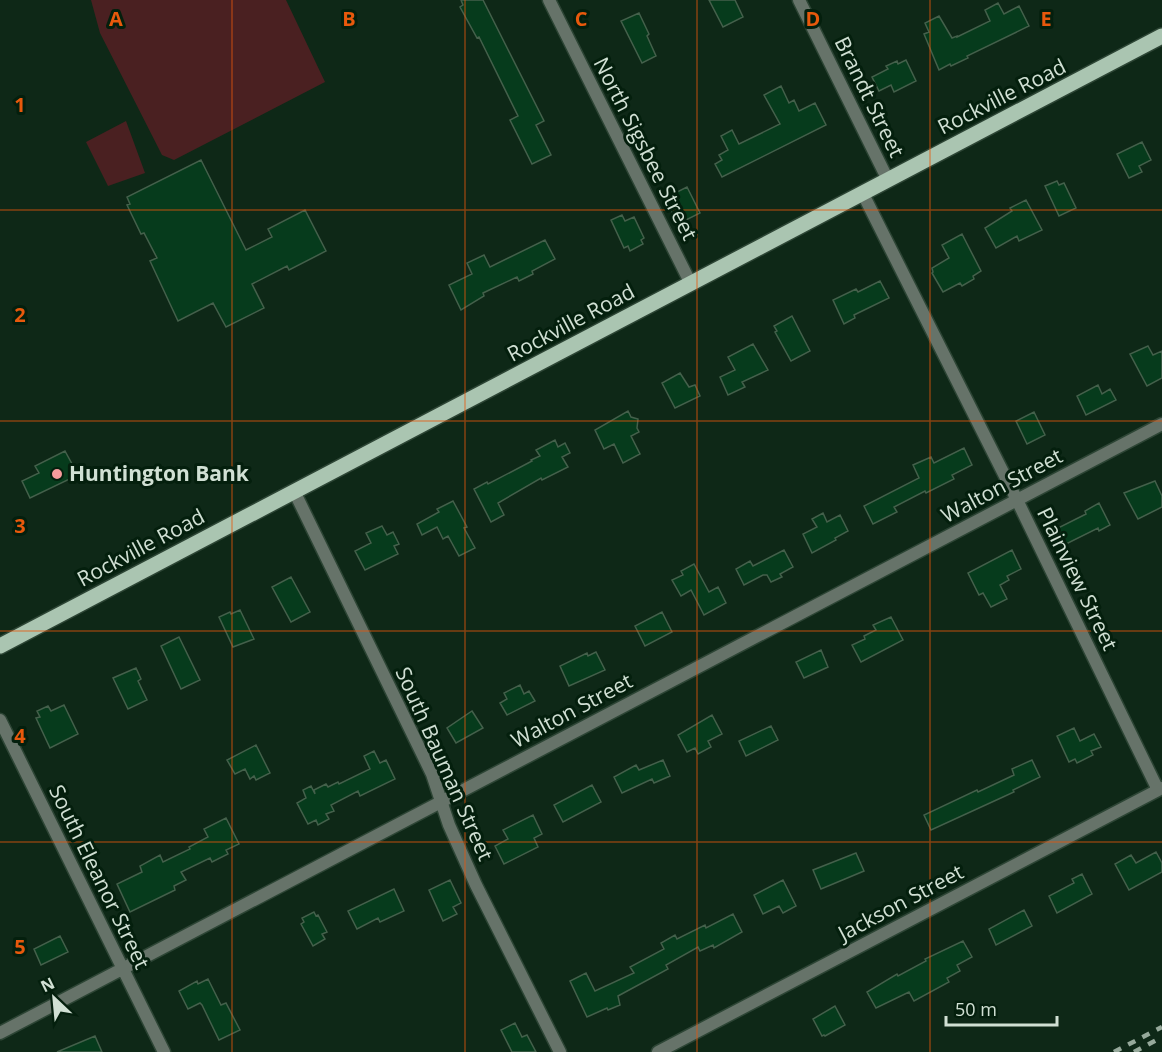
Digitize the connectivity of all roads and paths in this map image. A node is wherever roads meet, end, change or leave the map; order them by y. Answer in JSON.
{"nodes":[{"id":1,"x":549,"y":0,"type":"edge"},
{"id":2,"x":799,"y":0,"type":"edge"},
{"id":3,"x":1162,"y":36,"type":"edge"},
{"id":4,"x":888,"y":180,"type":"junction"},
{"id":5,"x":863,"y":194,"type":"junction"},
{"id":6,"x":691,"y":284,"type":"junction"},
{"id":7,"x":1162,"y":424,"type":"edge"},
{"id":8,"x":294,"y":491,"type":"junction"},
{"id":9,"x":1017,"y":500,"type":"junction"},
{"id":10,"x":0,"y":646,"type":"edge"},
{"id":11,"x":0,"y":720,"type":"edge"},
{"id":12,"x":1160,"y":789,"type":"edge"},
{"id":13,"x":441,"y":801,"type":"junction"},
{"id":14,"x":123,"y":969,"type":"junction"},
{"id":15,"x":0,"y":1033,"type":"edge"},
{"id":16,"x":164,"y":1052,"type":"edge"},
{"id":17,"x":560,"y":1052,"type":"edge"},
{"id":18,"x":658,"y":1052,"type":"edge"}],
"edges":[{"from":1,"to":6,"type":"street","name":"North Sigsbee Street"},
{"from":2,"to":4,"type":"street","name":"Brandt Street"},
{"from":3,"to":4,"type":"main road","name":"Rockville Road"},
{"from":4,"to":5,"type":"main road","name":"Rockville Road"},
{"from":5,"to":6,"type":"main road","name":"Rockville Road"},
{"from":5,"to":9,"type":"street","name":"Plainview Street"},
{"from":6,"to":8,"type":"main road","name":"Rockville Road"},
{"from":7,"to":9,"type":"street","name":"Walton Street"},
{"from":8,"to":10,"type":"main road","name":"Rockville Road"},
{"from":8,"to":13,"type":"street","name":"South Bauman Street"},
{"from":9,"to":12,"type":"street","name":"Plainview Street"},
{"from":9,"to":13,"type":"street","name":"Walton Street"},
{"from":11,"to":14,"type":"street","name":"South Eleanor Street"},
{"from":12,"to":18,"type":"street","name":"Jackson Street"},
{"from":13,"to":14,"type":"street","name":"Walton Street"},
{"from":13,"to":17,"type":"street","name":"South Bauman Street"},
{"from":14,"to":15,"type":"street","name":"Walton Street"},
{"from":14,"to":16,"type":"street","name":"South Eleanor Street"}]}
